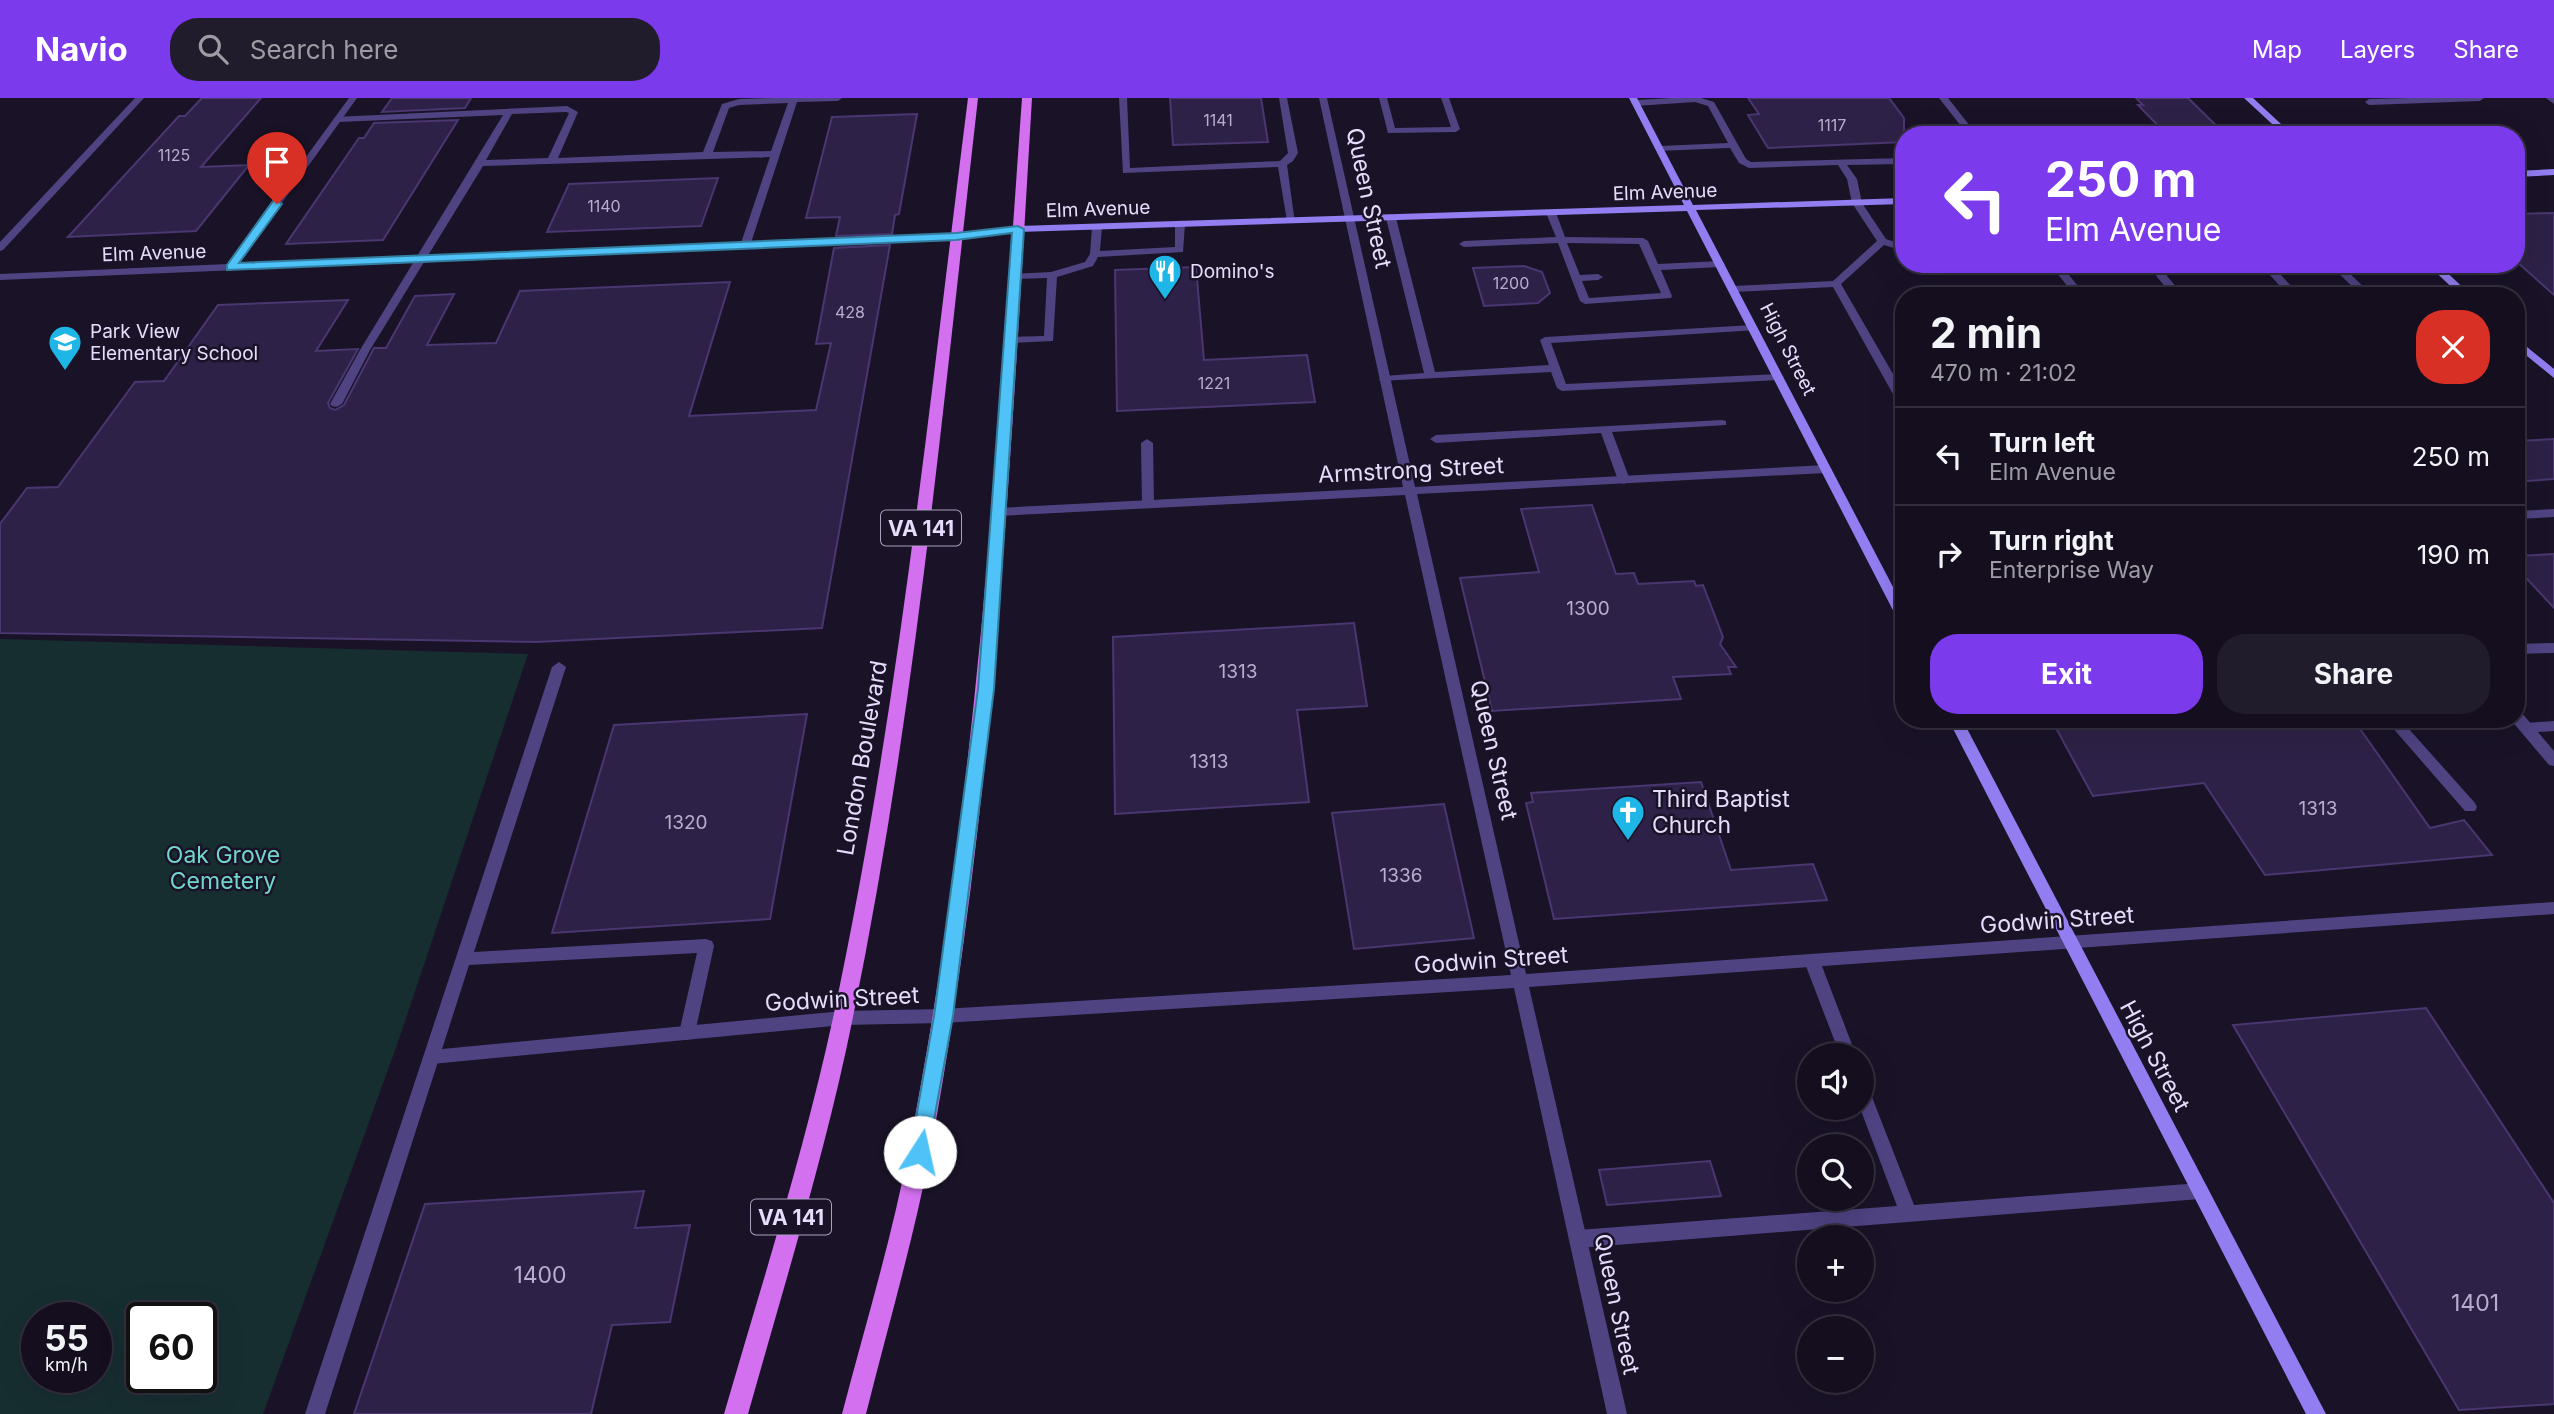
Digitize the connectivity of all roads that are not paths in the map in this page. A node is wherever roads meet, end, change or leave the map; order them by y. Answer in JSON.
{"nodes":[{"id":1,"x":140,"y":98,"type":"edge"},
{"id":2,"x":353,"y":98,"type":"edge"},
{"id":3,"x":838,"y":98,"type":"edge"},
{"id":4,"x":972,"y":98,"type":"edge"},
{"id":5,"x":1027,"y":98,"type":"edge"},
{"id":6,"x":1123,"y":98,"type":"edge"},
{"id":7,"x":1283,"y":98,"type":"edge"},
{"id":8,"x":1323,"y":98,"type":"edge"},
{"id":9,"x":1382,"y":98,"type":"edge"},
{"id":10,"x":1445,"y":98,"type":"edge"},
{"id":11,"x":1943,"y":98,"type":"edge"},
{"id":12,"x":2248,"y":98,"type":"edge"},
{"id":13,"x":2480,"y":98,"type":"edge"},
{"id":14,"x":2406,"y":99,"type":"edge"},
{"id":15,"x":793,"y":100,"type":"edge"},
{"id":16,"x":1634,"y":100,"type":"edge"},
{"id":17,"x":2369,"y":102,"type":"dead end"},
{"id":18,"x":509,"y":112,"type":"junction"},
{"id":19,"x":338,"y":118,"type":"junction"},
{"id":20,"x":1966,"y":126,"type":"edge"},
{"id":21,"x":2279,"y":126,"type":"edge"},
{"id":22,"x":1733,"y":145,"type":"junction"},
{"id":23,"x":1660,"y":149,"type":"junction"},
{"id":24,"x":775,"y":154,"type":"junction"},
{"id":25,"x":707,"y":155,"type":"junction"},
{"id":26,"x":552,"y":160,"type":"junction"},
{"id":27,"x":1895,"y":161,"type":"edge"},
{"id":28,"x":1840,"y":162,"type":"junction"},
{"id":29,"x":480,"y":163,"type":"junction"},
{"id":30,"x":1282,"y":164,"type":"junction"},
{"id":31,"x":2554,"y":172,"type":"edge"},
{"id":32,"x":2525,"y":174,"type":"edge"},
{"id":33,"x":1895,"y":201,"type":"edge"},
{"id":34,"x":1857,"y":203,"type":"junction"},
{"id":35,"x":1691,"y":209,"type":"junction"},
{"id":36,"x":1551,"y":213,"type":"junction"},
{"id":37,"x":1391,"y":218,"type":"junction"},
{"id":38,"x":1349,"y":219,"type":"junction"},
{"id":39,"x":1292,"y":221,"type":"junction"},
{"id":40,"x":1180,"y":224,"type":"junction"},
{"id":41,"x":1097,"y":227,"type":"junction"},
{"id":42,"x":1018,"y":229,"type":"junction"},
{"id":43,"x":956,"y":237,"type":"junction"},
{"id":44,"x":1561,"y":240,"type":"junction"},
{"id":45,"x":1882,"y":241,"type":"junction"},
{"id":46,"x":1464,"y":244,"type":"dead end"},
{"id":47,"x":1895,"y":245,"type":"edge"},
{"id":48,"x":746,"y":246,"type":"junction"},
{"id":49,"x":0,"y":248,"type":"edge"},
{"id":50,"x":1095,"y":254,"type":"junction"},
{"id":51,"x":423,"y":259,"type":"junction"},
{"id":52,"x":1720,"y":264,"type":"junction"},
{"id":53,"x":231,"y":267,"type":"junction"},
{"id":54,"x":1656,"y":270,"type":"junction"},
{"id":55,"x":2062,"y":273,"type":"edge"},
{"id":56,"x":2160,"y":273,"type":"edge"},
{"id":57,"x":2273,"y":273,"type":"edge"},
{"id":58,"x":2344,"y":273,"type":"edge"},
{"id":59,"x":2442,"y":273,"type":"edge"},
{"id":60,"x":1644,"y":274,"type":"dead end"},
{"id":61,"x":1052,"y":275,"type":"junction"},
{"id":62,"x":1015,"y":276,"type":"junction"},
{"id":63,"x":1598,"y":276,"type":"dead end"},
{"id":64,"x":0,"y":277,"type":"edge"},
{"id":65,"x":1575,"y":278,"type":"junction"},
{"id":66,"x":1836,"y":284,"type":"junction"},
{"id":67,"x":2073,"y":287,"type":"edge"},
{"id":68,"x":2171,"y":287,"type":"edge"},
{"id":69,"x":2287,"y":287,"type":"edge"},
{"id":70,"x":2358,"y":287,"type":"edge"},
{"id":71,"x":2457,"y":287,"type":"edge"},
{"id":72,"x":1733,"y":289,"type":"junction"},
{"id":73,"x":1753,"y":328,"type":"junction"},
{"id":74,"x":1010,"y":340,"type":"junction"},
{"id":75,"x":2525,"y":349,"type":"edge"},
{"id":76,"x":1555,"y":368,"type":"junction"},
{"id":77,"x":2554,"y":375,"type":"edge"},
{"id":78,"x":1430,"y":376,"type":"junction"},
{"id":79,"x":1779,"y":377,"type":"junction"},
{"id":80,"x":1384,"y":379,"type":"junction"},
{"id":81,"x":1895,"y":387,"type":"edge"},
{"id":82,"x":336,"y":404,"type":"dead end"},
{"id":83,"x":1722,"y":423,"type":"dead end"},
{"id":84,"x":1605,"y":429,"type":"junction"},
{"id":85,"x":1436,"y":439,"type":"dead end"},
{"id":86,"x":1147,"y":443,"type":"dead end"},
{"id":87,"x":1826,"y":469,"type":"junction"},
{"id":88,"x":1624,"y":480,"type":"junction"},
{"id":89,"x":1409,"y":492,"type":"junction"},
{"id":90,"x":1148,"y":504,"type":"junction"},
{"id":91,"x":999,"y":512,"type":"junction"},
{"id":92,"x":2554,"y":513,"type":"edge"},
{"id":93,"x":2525,"y":514,"type":"edge"},
{"id":94,"x":1895,"y":603,"type":"edge"},
{"id":95,"x":2554,"y":648,"type":"edge"},
{"id":96,"x":2525,"y":649,"type":"edge"},
{"id":97,"x":559,"y":667,"type":"dead end"},
{"id":98,"x":2525,"y":722,"type":"edge"},
{"id":99,"x":2554,"y":726,"type":"edge"},
{"id":100,"x":2525,"y":727,"type":"edge"},
{"id":101,"x":1960,"y":728,"type":"edge"},
{"id":102,"x":2400,"y":728,"type":"edge"},
{"id":103,"x":2554,"y":761,"type":"edge"},
{"id":104,"x":2470,"y":807,"type":"dead end"},
{"id":105,"x":2554,"y":908,"type":"edge"},
{"id":106,"x":2070,"y":942,"type":"junction"},
{"id":107,"x":464,"y":959,"type":"junction"},
{"id":108,"x":1812,"y":961,"type":"junction"},
{"id":109,"x":1520,"y":981,"type":"junction"},
{"id":110,"x":943,"y":1016,"type":"junction"},
{"id":111,"x":843,"y":1018,"type":"junction"},
{"id":112,"x":687,"y":1033,"type":"junction"},
{"id":113,"x":1843,"y":1043,"type":"edge"},
{"id":114,"x":432,"y":1057,"type":"junction"},
{"id":115,"x":1873,"y":1120,"type":"edge"},
{"id":116,"x":2200,"y":1191,"type":"junction"},
{"id":117,"x":1909,"y":1214,"type":"junction"},
{"id":118,"x":1578,"y":1240,"type":"junction"},
{"id":119,"x":315,"y":1414,"type":"edge"},
{"id":120,"x":736,"y":1414,"type":"edge"},
{"id":121,"x":854,"y":1414,"type":"edge"},
{"id":122,"x":1617,"y":1414,"type":"edge"},
{"id":123,"x":2316,"y":1414,"type":"edge"}],
"edges":[{"from":1,"to":49,"type":"street"},
{"from":2,"to":19,"type":"street"},
{"from":3,"to":15,"type":"street"},
{"from":4,"to":43,"type":"main road","name":"London Boulevard","number":"VA 141"},
{"from":5,"to":42,"type":"main road"},
{"from":6,"to":30,"type":"street"},
{"from":7,"to":30,"type":"street"},
{"from":8,"to":38,"type":"street","name":"Queen Street"},
{"from":9,"to":10,"type":"street"},
{"from":11,"to":20,"type":"street"},
{"from":12,"to":21,"type":"main road"},
{"from":13,"to":14,"type":"street"},
{"from":14,"to":17,"type":"street"},
{"from":15,"to":24,"type":"street"},
{"from":15,"to":25,"type":"street"},
{"from":16,"to":22,"type":"street"},
{"from":16,"to":23,"type":"main road","name":"High Street"},
{"from":18,"to":19,"type":"street"},
{"from":18,"to":26,"type":"street"},
{"from":18,"to":29,"type":"street"},
{"from":19,"to":53,"type":"street"},
{"from":22,"to":23,"type":"street"},
{"from":22,"to":28,"type":"street"},
{"from":23,"to":35,"type":"main road","name":"High Street"},
{"from":24,"to":25,"type":"street"},
{"from":24,"to":48,"type":"street"},
{"from":25,"to":26,"type":"street"},
{"from":26,"to":29,"type":"street"},
{"from":27,"to":28,"type":"street"},
{"from":28,"to":34,"type":"street"},
{"from":29,"to":51,"type":"street"},
{"from":30,"to":39,"type":"street"},
{"from":31,"to":32,"type":"main road"},
{"from":33,"to":34,"type":"main road","name":"Elm Avenue"},
{"from":34,"to":35,"type":"main road","name":"Elm Avenue"},
{"from":34,"to":45,"type":"street"},
{"from":35,"to":36,"type":"main road","name":"Elm Avenue"},
{"from":35,"to":52,"type":"main road","name":"High Street"},
{"from":36,"to":37,"type":"main road","name":"Elm Avenue"},
{"from":36,"to":44,"type":"street"},
{"from":37,"to":38,"type":"main road","name":"Elm Avenue"},
{"from":37,"to":78,"type":"street"},
{"from":38,"to":39,"type":"main road","name":"Elm Avenue"},
{"from":38,"to":80,"type":"street","name":"Queen Street"},
{"from":39,"to":40,"type":"main road","name":"Elm Avenue"},
{"from":40,"to":41,"type":"main road","name":"Elm Avenue"},
{"from":40,"to":50,"type":"street"},
{"from":41,"to":42,"type":"main road","name":"Elm Avenue"},
{"from":41,"to":50,"type":"street"},
{"from":42,"to":43,"type":"main road","name":"Elm Avenue"},
{"from":42,"to":62,"type":"main road"},
{"from":43,"to":48,"type":"street","name":"Elm Avenue"},
{"from":43,"to":111,"type":"main road","name":"London Boulevard","number":"VA 141"},
{"from":44,"to":46,"type":"street"},
{"from":44,"to":54,"type":"street"},
{"from":44,"to":65,"type":"street"},
{"from":45,"to":47,"type":"street"},
{"from":45,"to":66,"type":"street"},
{"from":48,"to":51,"type":"street","name":"Elm Avenue"},
{"from":50,"to":61,"type":"street"},
{"from":51,"to":53,"type":"street","name":"Elm Avenue"},
{"from":51,"to":82,"type":"street"},
{"from":52,"to":54,"type":"street"},
{"from":52,"to":72,"type":"main road","name":"High Street"},
{"from":53,"to":64,"type":"street","name":"Elm Avenue"},
{"from":54,"to":60,"type":"street"},
{"from":54,"to":65,"type":"street"},
{"from":55,"to":67,"type":"street"},
{"from":56,"to":68,"type":"street"},
{"from":57,"to":69,"type":"street"},
{"from":58,"to":70,"type":"street"},
{"from":59,"to":71,"type":"main road"},
{"from":61,"to":62,"type":"street"},
{"from":61,"to":74,"type":"street"},
{"from":62,"to":74,"type":"main road"},
{"from":63,"to":65,"type":"street"},
{"from":66,"to":72,"type":"street"},
{"from":66,"to":81,"type":"street"},
{"from":72,"to":73,"type":"main road","name":"High Street"},
{"from":73,"to":76,"type":"street"},
{"from":73,"to":79,"type":"main road","name":"High Street"},
{"from":74,"to":91,"type":"main road"},
{"from":75,"to":77,"type":"main road"},
{"from":76,"to":78,"type":"street"},
{"from":76,"to":79,"type":"street"},
{"from":78,"to":80,"type":"street"},
{"from":79,"to":87,"type":"main road","name":"High Street"},
{"from":80,"to":89,"type":"street","name":"Queen Street"},
{"from":83,"to":84,"type":"street"},
{"from":84,"to":85,"type":"street"},
{"from":84,"to":88,"type":"street"},
{"from":86,"to":90,"type":"street"},
{"from":87,"to":88,"type":"street","name":"Armstrong Street"},
{"from":87,"to":94,"type":"main road","name":"High Street"},
{"from":88,"to":89,"type":"street","name":"Armstrong Street"},
{"from":89,"to":90,"type":"street","name":"Armstrong Street"},
{"from":89,"to":109,"type":"street","name":"Queen Street"},
{"from":90,"to":91,"type":"street","name":"Armstrong Street"},
{"from":91,"to":110,"type":"main road"},
{"from":92,"to":93,"type":"street"},
{"from":95,"to":96,"type":"street"},
{"from":97,"to":107,"type":"street"},
{"from":98,"to":99,"type":"street"},
{"from":100,"to":103,"type":"street"},
{"from":101,"to":106,"type":"main road","name":"High Street"},
{"from":102,"to":104,"type":"street"},
{"from":105,"to":106,"type":"street","name":"Godwin Street"},
{"from":106,"to":108,"type":"street","name":"Godwin Street"},
{"from":106,"to":116,"type":"main road","name":"High Street"},
{"from":107,"to":112,"type":"street"},
{"from":107,"to":114,"type":"street"},
{"from":108,"to":109,"type":"street","name":"Godwin Street"},
{"from":108,"to":113,"type":"street"},
{"from":109,"to":110,"type":"street","name":"Godwin Street"},
{"from":109,"to":118,"type":"street","name":"Queen Street"},
{"from":110,"to":111,"type":"street","name":"Godwin Street"},
{"from":110,"to":121,"type":"main road"},
{"from":111,"to":112,"type":"street","name":"Godwin Street"},
{"from":111,"to":120,"type":"main road","name":"London Boulevard","number":"VA 141"},
{"from":112,"to":114,"type":"street","name":"Godwin Street"},
{"from":114,"to":119,"type":"street"},
{"from":115,"to":117,"type":"street"},
{"from":116,"to":117,"type":"street"},
{"from":116,"to":123,"type":"main road","name":"High Street"},
{"from":117,"to":118,"type":"street"},
{"from":118,"to":122,"type":"street","name":"Queen Street"}]}
